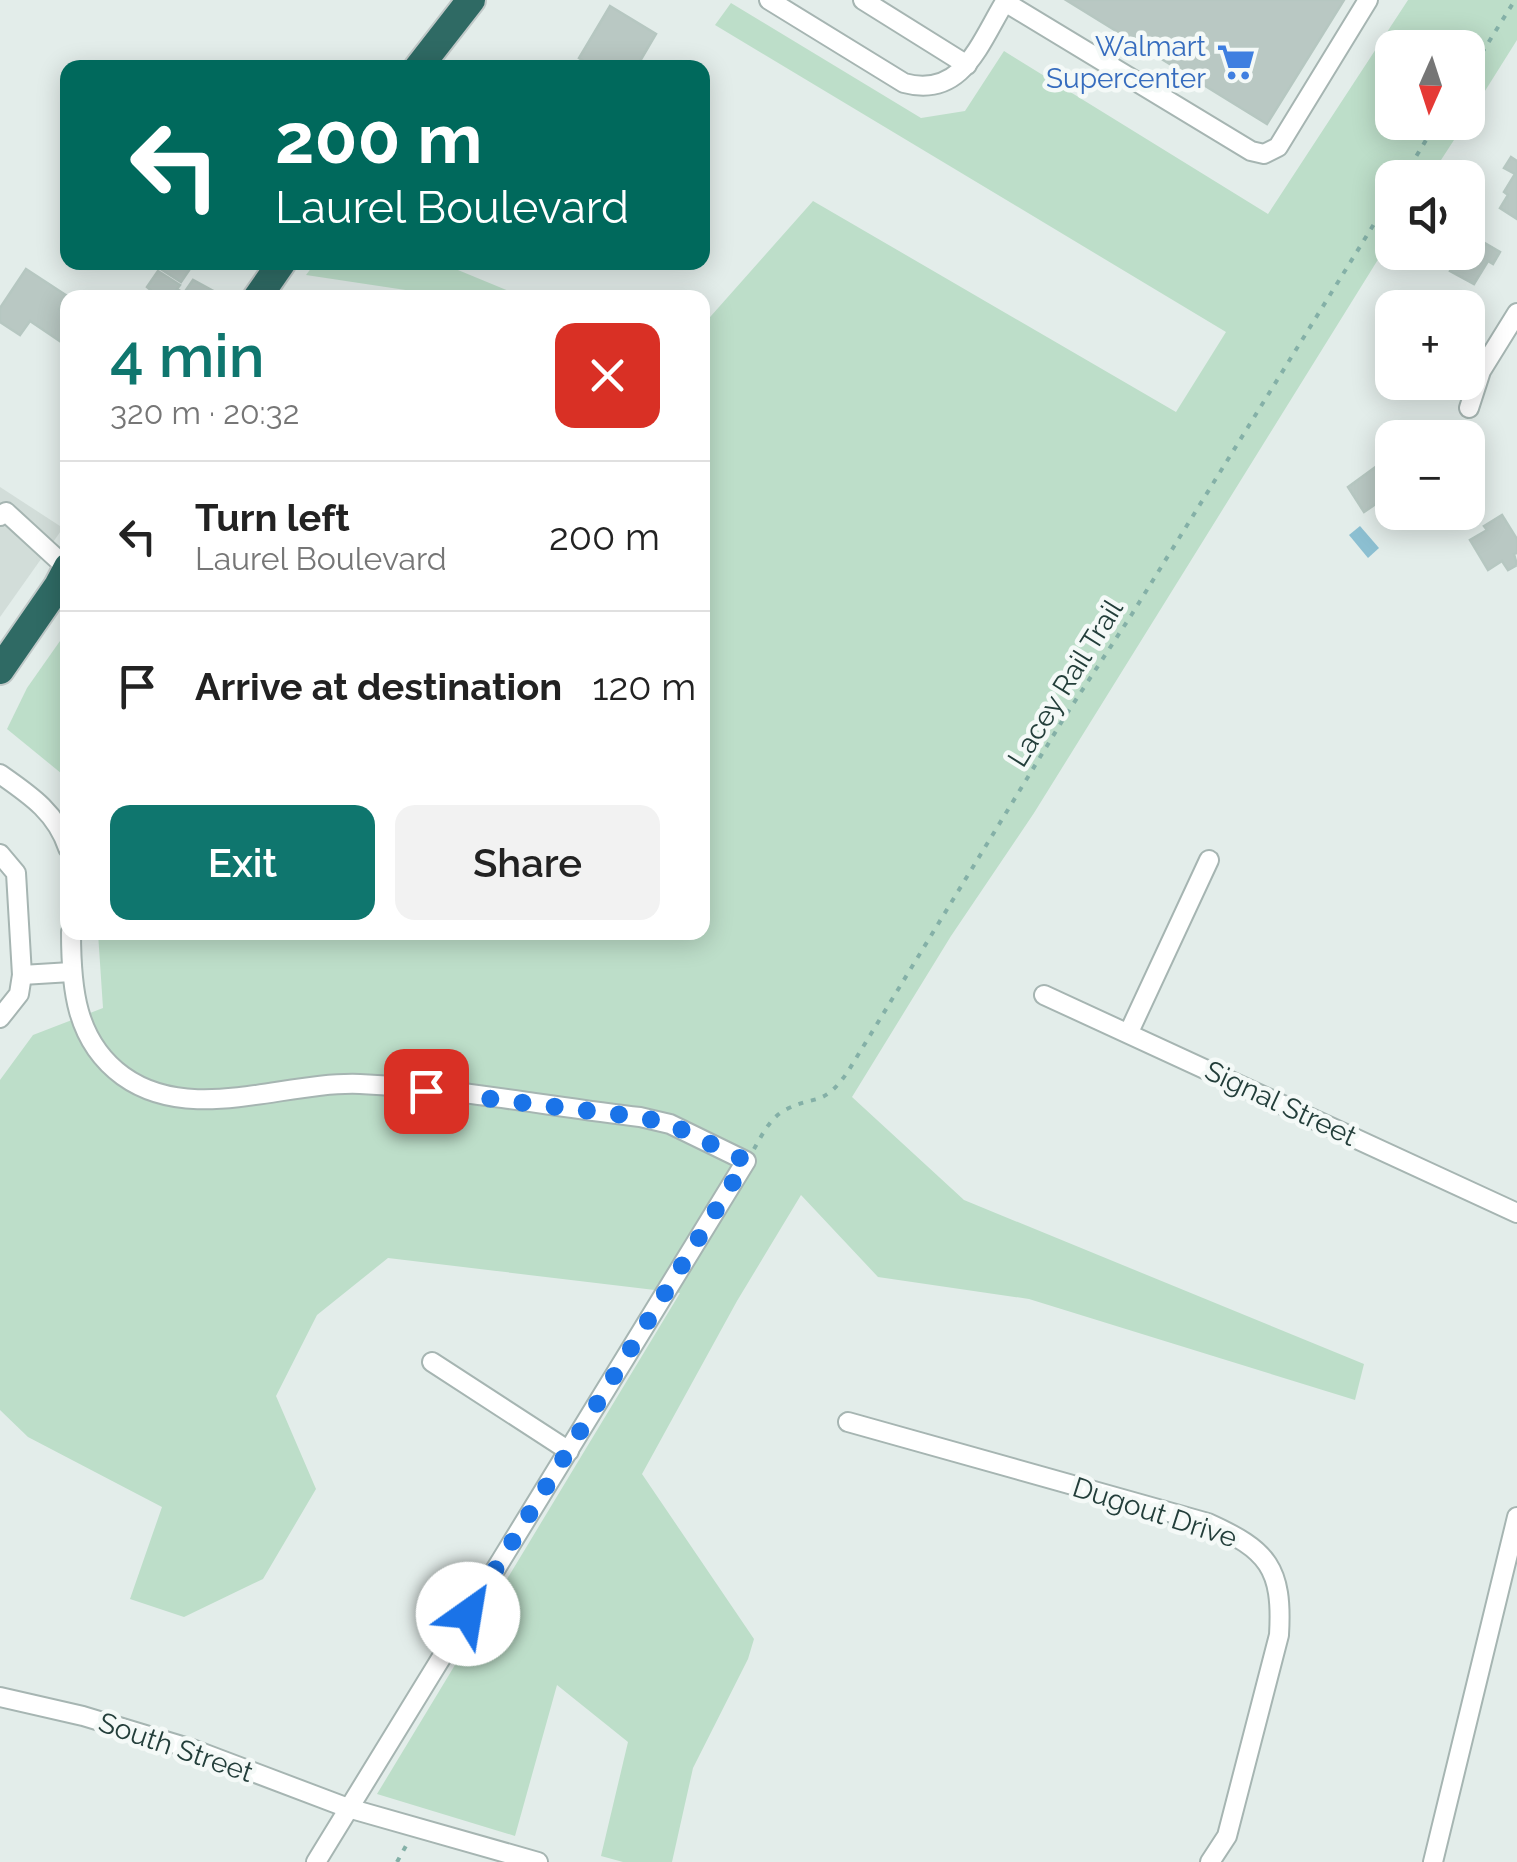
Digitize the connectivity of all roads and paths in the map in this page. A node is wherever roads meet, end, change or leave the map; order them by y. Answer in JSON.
{"nodes":[{"id":1,"x":471,"y":0,"type":"edge"},
{"id":2,"x":769,"y":0,"type":"edge"},
{"id":3,"x":863,"y":0,"type":"edge"},
{"id":4,"x":1368,"y":0,"type":"edge"},
{"id":5,"x":1516,"y":0,"type":"edge"},
{"id":6,"x":1005,"y":1,"type":"edge"},
{"id":7,"x":1485,"y":48,"type":"edge"},
{"id":8,"x":424,"y":60,"type":"edge"},
{"id":9,"x":967,"y":65,"type":"junction"},
{"id":10,"x":1375,"y":222,"type":"edge"},
{"id":11,"x":1517,"y":313,"type":"edge"},
{"id":12,"x":1470,"y":408,"type":"dead end"},
{"id":13,"x":0,"y":516,"type":"edge"},
{"id":14,"x":60,"y":562,"type":"edge"},
{"id":15,"x":60,"y":582,"type":"edge"},
{"id":16,"x":0,"y":670,"type":"edge"},
{"id":17,"x":0,"y":774,"type":"edge"},
{"id":18,"x":60,"y":828,"type":"edge"},
{"id":19,"x":0,"y":854,"type":"edge"},
{"id":20,"x":1209,"y":860,"type":"dead end"},
{"id":21,"x":71,"y":940,"type":"edge"},
{"id":22,"x":20,"y":952,"type":"junction"},
{"id":23,"x":0,"y":953,"type":"edge"},
{"id":24,"x":71,"y":972,"type":"junction"},
{"id":25,"x":22,"y":975,"type":"junction"},
{"id":26,"x":1044,"y":995,"type":"dead end"},
{"id":27,"x":0,"y":1018,"type":"edge"},
{"id":28,"x":1129,"y":1032,"type":"junction"},
{"id":29,"x":746,"y":1161,"type":"junction"},
{"id":30,"x":1517,"y":1213,"type":"edge"},
{"id":31,"x":432,"y":1362,"type":"dead end"},
{"id":32,"x":848,"y":1422,"type":"dead end"},
{"id":33,"x":569,"y":1451,"type":"junction"},
{"id":34,"x":1517,"y":1516,"type":"edge"},
{"id":35,"x":0,"y":1697,"type":"edge"},
{"id":36,"x":348,"y":1808,"type":"junction"},
{"id":37,"x":408,"y":1842,"type":"dead end"},
{"id":38,"x":316,"y":1862,"type":"edge"},
{"id":39,"x":397,"y":1862,"type":"edge"},
{"id":40,"x":538,"y":1862,"type":"edge"},
{"id":41,"x":1210,"y":1862,"type":"edge"},
{"id":42,"x":1433,"y":1862,"type":"edge"}],
"edges":[{"from":1,"to":8,"type":"highway"},
{"from":2,"to":9,"type":"street"},
{"from":3,"to":9,"type":"street"},
{"from":4,"to":6,"type":"street"},
{"from":5,"to":7,"type":"path"},
{"from":6,"to":9,"type":"street"},
{"from":10,"to":29,"type":"path","name":"Lacey Rail Trail"},
{"from":11,"to":12,"type":"street"},
{"from":13,"to":14,"type":"street"},
{"from":15,"to":16,"type":"highway"},
{"from":17,"to":18,"type":"street"},
{"from":19,"to":22,"type":"street"},
{"from":20,"to":28,"type":"street"},
{"from":21,"to":24,"type":"street"},
{"from":22,"to":23,"type":"street"},
{"from":22,"to":25,"type":"street"},
{"from":24,"to":25,"type":"street"},
{"from":24,"to":29,"type":"street"},
{"from":25,"to":27,"type":"street"},
{"from":26,"to":28,"type":"street","name":"Signal Street"},
{"from":28,"to":30,"type":"street","name":"Signal Street"},
{"from":29,"to":33,"type":"street"},
{"from":31,"to":33,"type":"street"},
{"from":32,"to":41,"type":"street","name":"Dugout Drive"},
{"from":33,"to":36,"type":"street"},
{"from":34,"to":42,"type":"street"},
{"from":35,"to":36,"type":"street","name":"South Street"},
{"from":36,"to":38,"type":"street"},
{"from":36,"to":40,"type":"street","name":"South Street"},
{"from":37,"to":39,"type":"path"}]}
